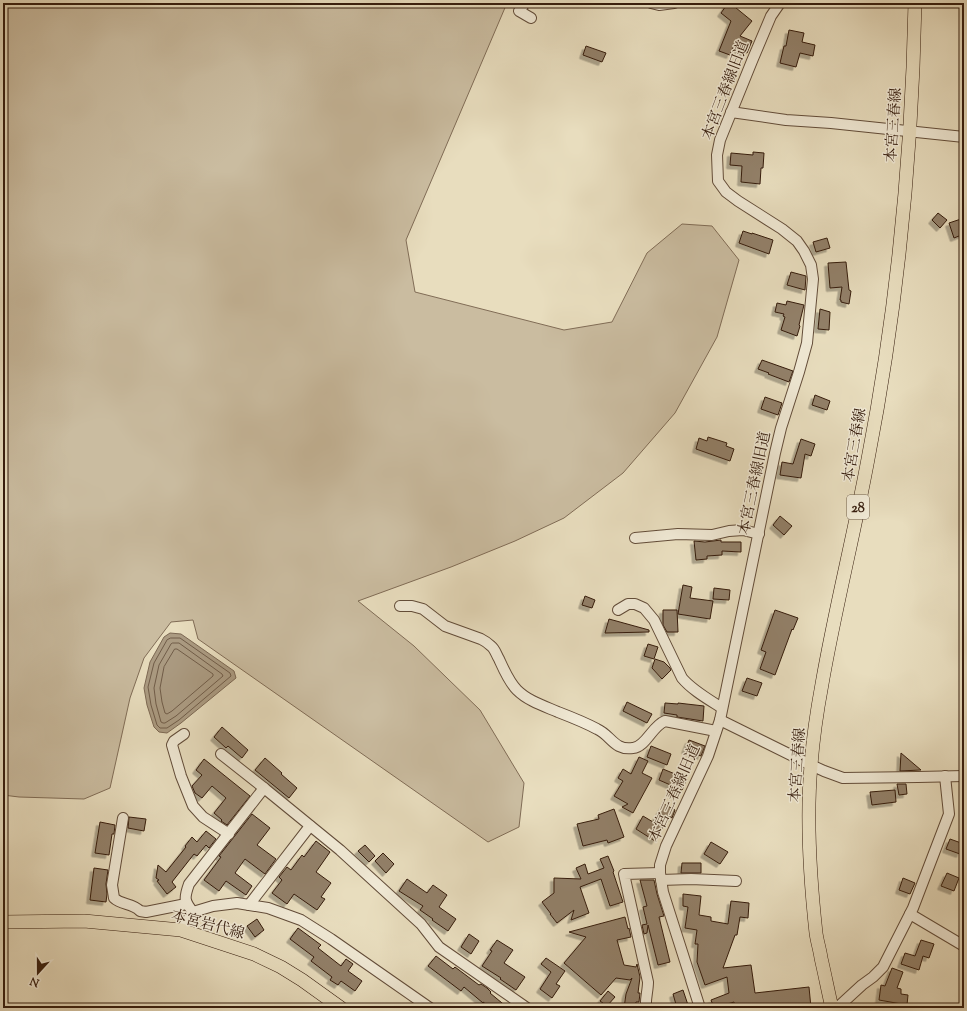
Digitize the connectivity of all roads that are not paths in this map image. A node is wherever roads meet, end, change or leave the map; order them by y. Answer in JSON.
{"nodes":[{"id":1,"x":524,"y":3,"type":"edge"},
{"id":2,"x":651,"y":3,"type":"edge"},
{"id":3,"x":674,"y":3,"type":"edge"},
{"id":4,"x":780,"y":3,"type":"edge"},
{"id":5,"x":915,"y":3,"type":"edge"},
{"id":6,"x":531,"y":18,"type":"dead end"},
{"id":7,"x":731,"y":112,"type":"junction"},
{"id":8,"x":909,"y":131,"type":"junction"},
{"id":9,"x":964,"y":137,"type":"edge"},
{"id":10,"x":759,"y":534,"type":"junction"},
{"id":11,"x":636,"y":538,"type":"dead end"},
{"id":12,"x":400,"y":606,"type":"dead end"},
{"id":13,"x":618,"y":610,"type":"dead end"},
{"id":14,"x":722,"y":708,"type":"junction"},
{"id":15,"x":720,"y":720,"type":"junction"},
{"id":16,"x":716,"y":730,"type":"junction"},
{"id":17,"x":184,"y":734,"type":"dead end"},
{"id":18,"x":221,"y":754,"type":"dead end"},
{"id":19,"x":811,"y":765,"type":"junction"},
{"id":20,"x":945,"y":776,"type":"junction"},
{"id":21,"x":964,"y":776,"type":"edge"},
{"id":22,"x":264,"y":788,"type":"junction"},
{"id":23,"x":123,"y":818,"type":"dead end"},
{"id":24,"x":310,"y":826,"type":"junction"},
{"id":25,"x":229,"y":834,"type":"junction"},
{"id":26,"x":660,"y":876,"type":"junction"},
{"id":27,"x":736,"y":881,"type":"dead end"},
{"id":28,"x":186,"y":904,"type":"junction"},
{"id":29,"x":249,"y":905,"type":"junction"},
{"id":30,"x":193,"y":912,"type":"junction"},
{"id":31,"x":910,"y":914,"type":"junction"},
{"id":32,"x":3,"y":922,"type":"edge"},
{"id":33,"x":181,"y":930,"type":"junction"},
{"id":34,"x":964,"y":946,"type":"edge"},
{"id":35,"x":341,"y":1008,"type":"edge"},
{"id":36,"x":430,"y":1008,"type":"edge"},
{"id":37,"x":526,"y":1008,"type":"edge"},
{"id":38,"x":646,"y":1008,"type":"edge"},
{"id":39,"x":700,"y":1008,"type":"edge"},
{"id":40,"x":832,"y":1008,"type":"edge"},
{"id":41,"x":837,"y":1008,"type":"edge"}],
"edges":[{"from":1,"to":6,"type":"street"},
{"from":2,"to":3,"type":"street"},
{"from":4,"to":7,"type":"street","name":"本宮三春線旧道"},
{"from":5,"to":8,"type":"main road","name":"本宮三春線","number":"28"},
{"from":7,"to":8,"type":"street"},
{"from":7,"to":10,"type":"street","name":"本宮三春線旧道"},
{"from":8,"to":9,"type":"street"},
{"from":8,"to":19,"type":"main road","name":"本宮三春線","number":"28"},
{"from":10,"to":11,"type":"street"},
{"from":10,"to":14,"type":"street","name":"本宮三春線旧道"},
{"from":12,"to":16,"type":"street"},
{"from":13,"to":14,"type":"street"},
{"from":14,"to":15,"type":"street","name":"本宮三春線旧道"},
{"from":15,"to":16,"type":"street","name":"本宮三春線旧道"},
{"from":15,"to":19,"type":"street"},
{"from":16,"to":26,"type":"street","name":"本宮三春線旧道"},
{"from":17,"to":25,"type":"street"},
{"from":18,"to":22,"type":"street"},
{"from":19,"to":20,"type":"street"},
{"from":19,"to":40,"type":"main road","name":"本宮三春線","number":"28"},
{"from":20,"to":21,"type":"street"},
{"from":20,"to":31,"type":"street"},
{"from":22,"to":24,"type":"street"},
{"from":22,"to":25,"type":"street"},
{"from":23,"to":28,"type":"street"},
{"from":24,"to":29,"type":"street"},
{"from":24,"to":37,"type":"street"},
{"from":25,"to":28,"type":"street"},
{"from":26,"to":27,"type":"street"},
{"from":26,"to":38,"type":"street"},
{"from":26,"to":39,"type":"street","name":"本宮三春線旧道"},
{"from":28,"to":30,"type":"street"},
{"from":29,"to":30,"type":"street"},
{"from":29,"to":36,"type":"street"},
{"from":30,"to":33,"type":"street"},
{"from":31,"to":34,"type":"street"},
{"from":31,"to":41,"type":"street"},
{"from":32,"to":33,"type":"main road","name":"本宮岩代線"},
{"from":33,"to":35,"type":"main road","name":"本宮岩代線"}]}
